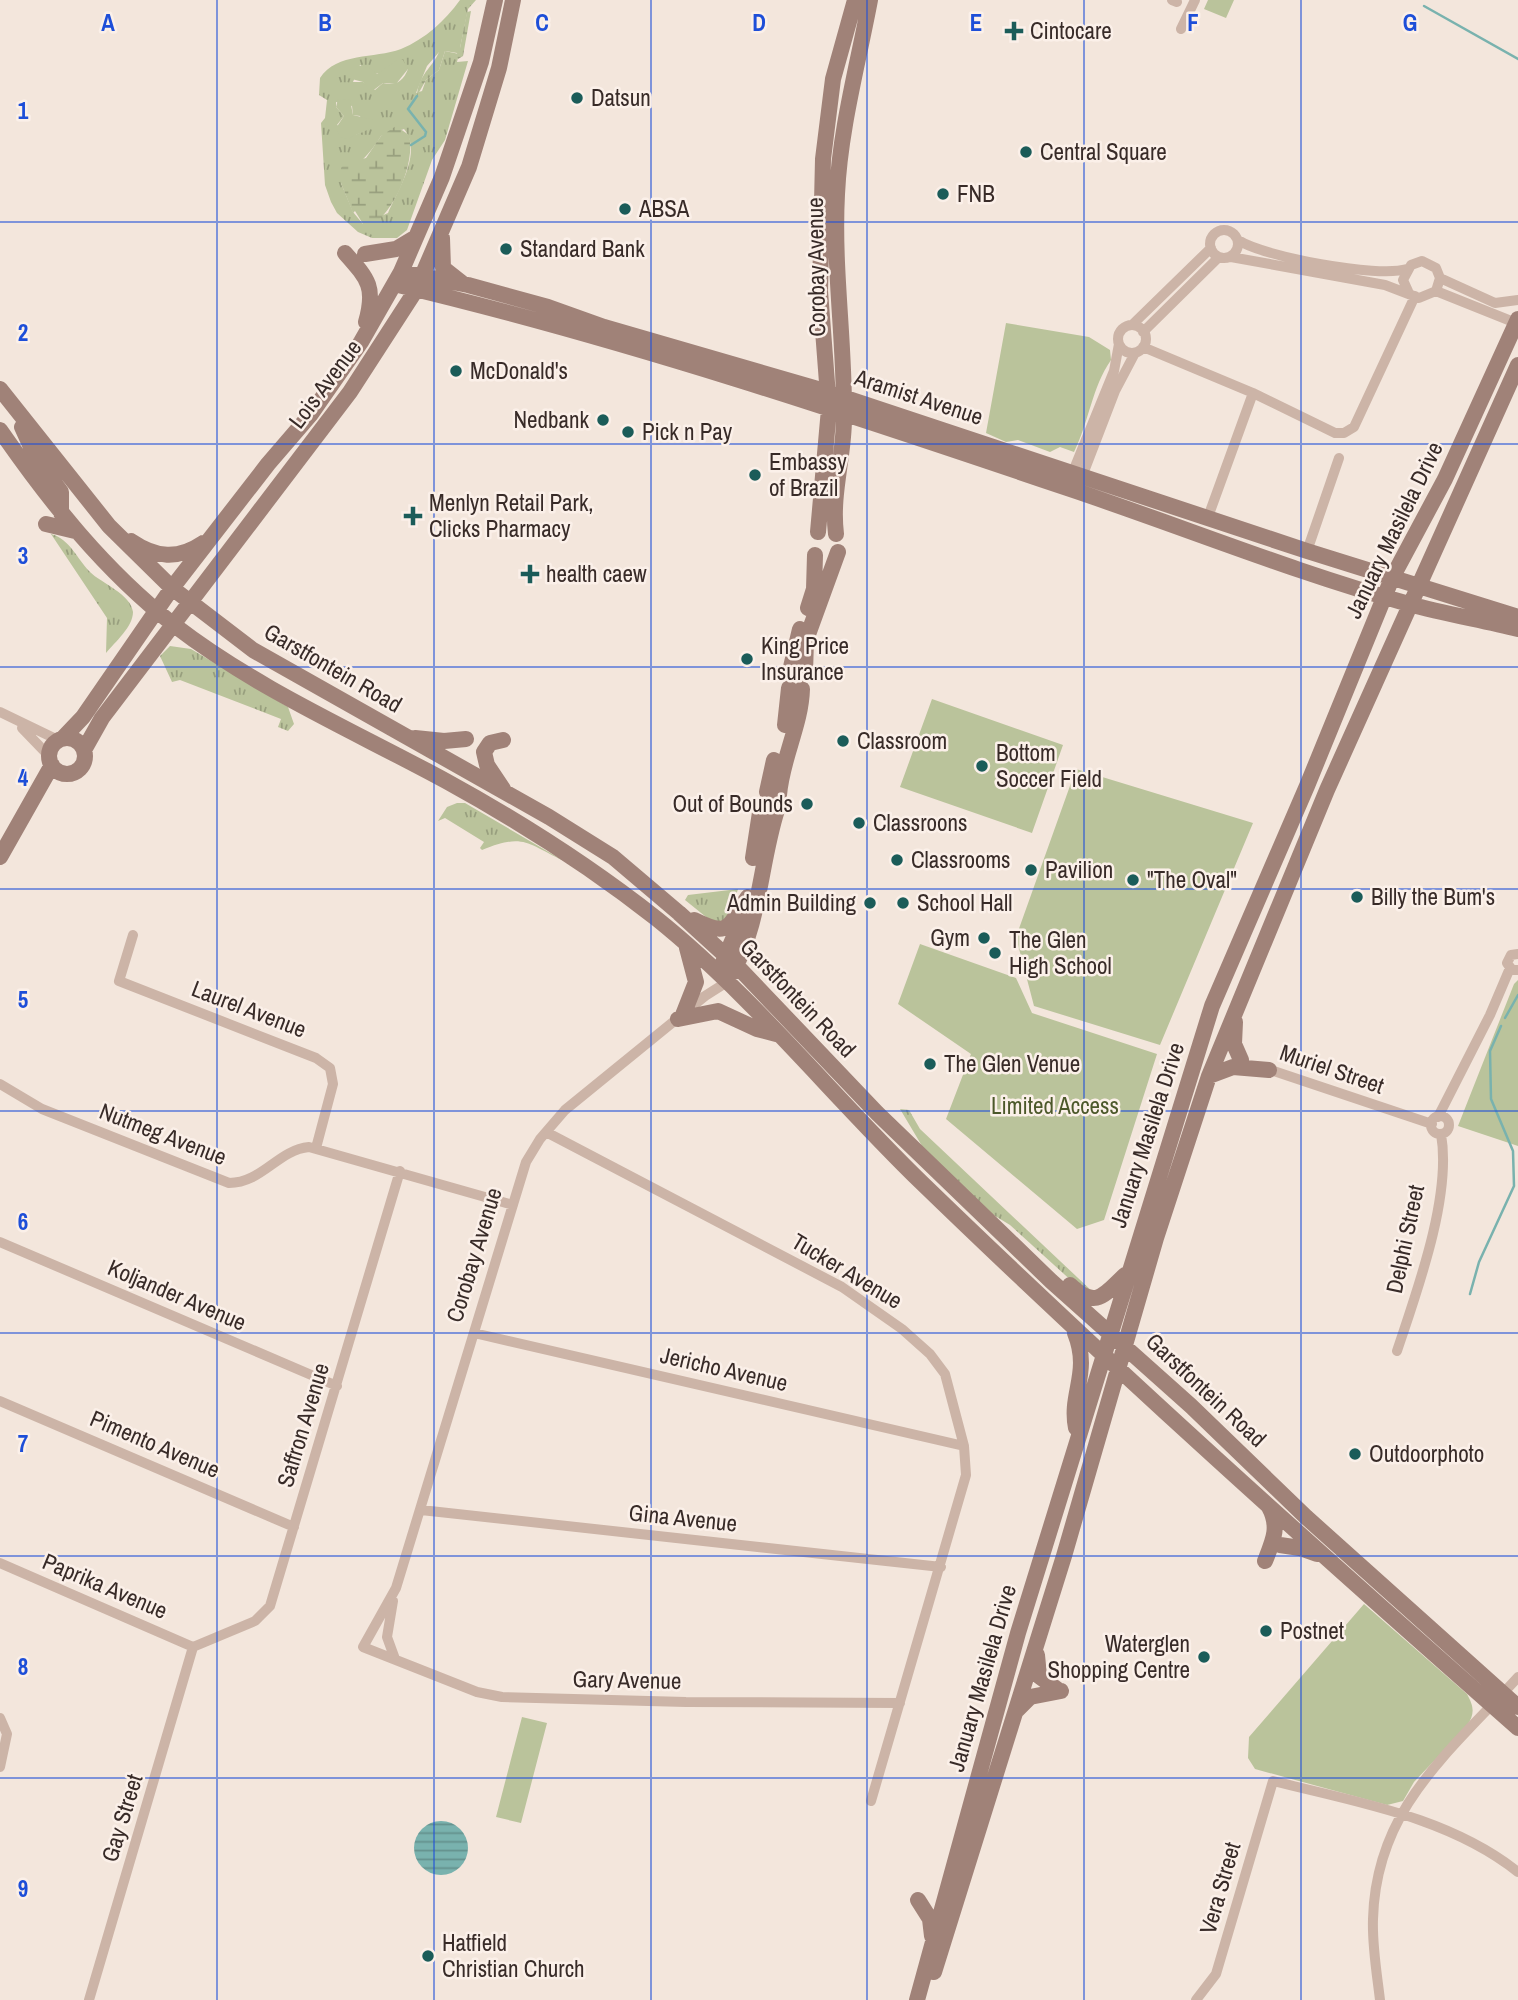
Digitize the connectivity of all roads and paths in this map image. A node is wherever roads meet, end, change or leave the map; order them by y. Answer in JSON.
{"nodes":[{"id":1,"x":495,"y":0,"type":"edge"},
{"id":2,"x":513,"y":0,"type":"edge"},
{"id":3,"x":855,"y":0,"type":"edge"},
{"id":4,"x":870,"y":0,"type":"edge"},
{"id":5,"x":1195,"y":0,"type":"edge"},
{"id":6,"x":1181,"y":29,"type":"dead end"},
{"id":7,"x":443,"y":229,"type":"junction"},
{"id":8,"x":416,"y":237,"type":"junction"},
{"id":9,"x":1238,"y":240,"type":"junction"},
{"id":10,"x":345,"y":253,"type":"dead end"},
{"id":11,"x":1215,"y":253,"type":"junction"},
{"id":12,"x":365,"y":254,"type":"dead end"},
{"id":13,"x":1231,"y":257,"type":"junction"},
{"id":14,"x":1407,"y":269,"type":"junction"},
{"id":15,"x":397,"y":278,"type":"junction"},
{"id":16,"x":1440,"y":278,"type":"junction"},
{"id":17,"x":419,"y":284,"type":"junction"},
{"id":18,"x":468,"y":285,"type":"junction"},
{"id":19,"x":1436,"y":290,"type":"junction"},
{"id":20,"x":1411,"y":294,"type":"junction"},
{"id":21,"x":1518,"y":300,"type":"edge"},
{"id":22,"x":1517,"y":322,"type":"edge"},
{"id":23,"x":1132,"y":325,"type":"junction"},
{"id":24,"x":1143,"y":332,"type":"junction"},
{"id":25,"x":361,"y":342,"type":"junction"},
{"id":26,"x":1119,"y":344,"type":"junction"},
{"id":27,"x":1139,"y":350,"type":"junction"},
{"id":28,"x":1518,"y":365,"type":"edge"},
{"id":29,"x":0,"y":388,"type":"edge"},
{"id":30,"x":1253,"y":393,"type":"junction"},
{"id":31,"x":836,"y":394,"type":"junction"},
{"id":32,"x":14,"y":409,"type":"junction"},
{"id":33,"x":836,"y":412,"type":"junction"},
{"id":34,"x":0,"y":430,"type":"edge"},
{"id":35,"x":1339,"y":458,"type":"dead end"},
{"id":36,"x":1078,"y":473,"type":"junction"},
{"id":37,"x":1072,"y":489,"type":"junction"},
{"id":38,"x":61,"y":513,"type":"junction"},
{"id":39,"x":1208,"y":517,"type":"junction"},
{"id":40,"x":46,"y":524,"type":"dead end"},
{"id":41,"x":109,"y":526,"type":"junction"},
{"id":42,"x":75,"y":531,"type":"junction"},
{"id":43,"x":818,"y":532,"type":"junction"},
{"id":44,"x":836,"y":534,"type":"junction"},
{"id":45,"x":214,"y":536,"type":"junction"},
{"id":46,"x":1307,"y":551,"type":"junction"},
{"id":47,"x":838,"y":552,"type":"junction"},
{"id":48,"x":815,"y":555,"type":"junction"},
{"id":49,"x":1392,"y":578,"type":"junction"},
{"id":50,"x":1417,"y":585,"type":"junction"},
{"id":51,"x":172,"y":588,"type":"junction"},
{"id":52,"x":1385,"y":596,"type":"junction"},
{"id":53,"x":190,"y":601,"type":"junction"},
{"id":54,"x":1408,"y":604,"type":"junction"},
{"id":55,"x":157,"y":610,"type":"junction"},
{"id":56,"x":173,"y":624,"type":"junction"},
{"id":57,"x":1518,"y":625,"type":"edge"},
{"id":58,"x":797,"y":680,"type":"junction"},
{"id":59,"x":0,"y":712,"type":"edge"},
{"id":60,"x":14,"y":721,"type":"junction"},
{"id":61,"x":405,"y":736,"type":"junction"},
{"id":62,"x":61,"y":739,"type":"junction"},
{"id":63,"x":466,"y":739,"type":"dead end"},
{"id":64,"x":503,"y":740,"type":"dead end"},
{"id":65,"x":84,"y":750,"type":"junction"},
{"id":66,"x":55,"y":764,"type":"junction"},
{"id":67,"x":505,"y":793,"type":"junction"},
{"id":68,"x":771,"y":801,"type":"junction"},
{"id":69,"x":0,"y":857,"type":"edge"},
{"id":70,"x":748,"y":897,"type":"junction"},
{"id":71,"x":679,"y":913,"type":"junction"},
{"id":72,"x":133,"y":935,"type":"dead end"},
{"id":73,"x":685,"y":943,"type":"junction"},
{"id":74,"x":1518,"y":954,"type":"edge"},
{"id":75,"x":732,"y":961,"type":"junction"},
{"id":76,"x":1514,"y":969,"type":"edge"},
{"id":77,"x":722,"y":977,"type":"junction"},
{"id":78,"x":1235,"y":1009,"type":"junction"},
{"id":79,"x":681,"y":1017,"type":"junction"},
{"id":80,"x":780,"y":1035,"type":"junction"},
{"id":81,"x":1219,"y":1052,"type":"junction"},
{"id":82,"x":1241,"y":1060,"type":"junction"},
{"id":83,"x":1269,"y":1070,"type":"junction"},
{"id":84,"x":1209,"y":1076,"type":"junction"},
{"id":85,"x":0,"y":1084,"type":"edge"},
{"id":86,"x":1178,"y":1114,"type":"junction"},
{"id":87,"x":1439,"y":1121,"type":"junction"},
{"id":88,"x":546,"y":1132,"type":"junction"},
{"id":89,"x":316,"y":1148,"type":"junction"},
{"id":90,"x":400,"y":1171,"type":"junction"},
{"id":91,"x":513,"y":1205,"type":"junction"},
{"id":92,"x":0,"y":1242,"type":"edge"},
{"id":93,"x":1128,"y":1272,"type":"junction"},
{"id":94,"x":1051,"y":1281,"type":"junction"},
{"id":95,"x":1074,"y":1331,"type":"junction"},
{"id":96,"x":1110,"y":1333,"type":"junction"},
{"id":97,"x":474,"y":1334,"type":"junction"},
{"id":98,"x":1125,"y":1346,"type":"junction"},
{"id":99,"x":1397,"y":1351,"type":"dead end"},
{"id":100,"x":1104,"y":1356,"type":"junction"},
{"id":101,"x":1119,"y":1368,"type":"junction"},
{"id":102,"x":337,"y":1387,"type":"junction"},
{"id":103,"x":0,"y":1401,"type":"edge"},
{"id":104,"x":1078,"y":1437,"type":"junction"},
{"id":105,"x":964,"y":1446,"type":"junction"},
{"id":106,"x":1267,"y":1503,"type":"junction"},
{"id":107,"x":421,"y":1510,"type":"junction"},
{"id":108,"x":294,"y":1527,"type":"junction"},
{"id":109,"x":1280,"y":1545,"type":"dead end"},
{"id":110,"x":1064,"y":1556,"type":"junction"},
{"id":111,"x":1328,"y":1559,"type":"junction"},
{"id":112,"x":1265,"y":1561,"type":"dead end"},
{"id":113,"x":0,"y":1563,"type":"edge"},
{"id":114,"x":941,"y":1567,"type":"junction"},
{"id":115,"x":393,"y":1597,"type":"junction"},
{"id":116,"x":1042,"y":1625,"type":"junction"},
{"id":117,"x":1017,"y":1638,"type":"junction"},
{"id":118,"x":193,"y":1647,"type":"junction"},
{"id":119,"x":363,"y":1647,"type":"joint"},
{"id":120,"x":395,"y":1659,"type":"junction"},
{"id":121,"x":1518,"y":1677,"type":"edge"},
{"id":122,"x":1025,"y":1681,"type":"junction"},
{"id":123,"x":1498,"y":1699,"type":"junction"},
{"id":124,"x":900,"y":1703,"type":"junction"},
{"id":125,"x":1518,"y":1707,"type":"edge"},
{"id":126,"x":1014,"y":1716,"type":"junction"},
{"id":127,"x":995,"y":1717,"type":"junction"},
{"id":128,"x":0,"y":1718,"type":"edge"},
{"id":129,"x":1518,"y":1728,"type":"edge"},
{"id":130,"x":0,"y":1767,"type":"edge"},
{"id":131,"x":871,"y":1801,"type":"dead end"},
{"id":132,"x":1400,"y":1813,"type":"junction"},
{"id":133,"x":1518,"y":1872,"type":"edge"},
{"id":134,"x":964,"y":1881,"type":"junction"},
{"id":135,"x":918,"y":1900,"type":"dead end"},
{"id":136,"x":943,"y":1902,"type":"junction"},
{"id":137,"x":949,"y":1930,"type":"junction"},
{"id":138,"x":933,"y":1942,"type":"junction"},
{"id":139,"x":89,"y":2000,"type":"edge"},
{"id":140,"x":918,"y":2000,"type":"edge"},
{"id":141,"x":923,"y":2000,"type":"edge"},
{"id":142,"x":1196,"y":2000,"type":"edge"},
{"id":143,"x":1380,"y":2000,"type":"edge"}],
"edges":[{"from":1,"to":8,"type":"main road","name":"Lois Avenue"},
{"from":2,"to":7,"type":"main road","name":"Lois Avenue"},
{"from":3,"to":31,"type":"main road","name":"Corobay Avenue"},
{"from":4,"to":31,"type":"main road","name":"Corobay Avenue"},
{"from":5,"to":6,"type":"street"},
{"from":7,"to":17,"type":"main road","name":"Lois Avenue"},
{"from":7,"to":18,"type":"main road"},
{"from":8,"to":12,"type":"main road"},
{"from":8,"to":15,"type":"main road","name":"Lois Avenue"},
{"from":9,"to":11,"type":"street"},
{"from":9,"to":13,"type":"street"},
{"from":9,"to":14,"type":"street"},
{"from":10,"to":25,"type":"main road"},
{"from":11,"to":13,"type":"street"},
{"from":11,"to":23,"type":"street"},
{"from":11,"to":24,"type":"street"},
{"from":13,"to":20,"type":"street"},
{"from":14,"to":16,"type":"street"},
{"from":14,"to":20,"type":"street"},
{"from":15,"to":17,"type":"main road","name":"Aramist Avenue"},
{"from":15,"to":25,"type":"main road","name":"Lois Avenue"},
{"from":16,"to":19,"type":"street"},
{"from":16,"to":21,"type":"street"},
{"from":17,"to":18,"type":"main road","name":"Aramist Avenue"},
{"from":17,"to":33,"type":"main road","name":"Aramist Avenue"},
{"from":17,"to":53,"type":"main road","name":"Lois Avenue"},
{"from":18,"to":31,"type":"main road","name":"Aramist Avenue"},
{"from":19,"to":20,"type":"street"},
{"from":19,"to":22,"type":"street"},
{"from":20,"to":30,"type":"street"},
{"from":22,"to":49,"type":"main road","name":"January Masilela Drive"},
{"from":23,"to":24,"type":"street"},
{"from":23,"to":26,"type":"street"},
{"from":24,"to":27,"type":"street"},
{"from":25,"to":45,"type":"main road","name":"Lois Avenue"},
{"from":26,"to":27,"type":"street"},
{"from":26,"to":36,"type":"street"},
{"from":27,"to":30,"type":"street"},
{"from":27,"to":36,"type":"street"},
{"from":28,"to":50,"type":"main road","name":"January Masilela Drive"},
{"from":29,"to":32,"type":"main road","name":"Garstfontein Road"},
{"from":30,"to":39,"type":"street"},
{"from":31,"to":33,"type":"main road","name":"Corobay Avenue"},
{"from":31,"to":36,"type":"main road","name":"Aramist Avenue"},
{"from":32,"to":38,"type":"main road"},
{"from":32,"to":41,"type":"main road","name":"Garstfontein Road"},
{"from":33,"to":37,"type":"main road","name":"Aramist Avenue"},
{"from":33,"to":43,"type":"main road","name":"Corobay Avenue"},
{"from":33,"to":44,"type":"main road","name":"Corobay Avenue"},
{"from":34,"to":38,"type":"main road","name":"Garstfontein Road"},
{"from":35,"to":46,"type":"street"},
{"from":36,"to":37,"type":"street"},
{"from":36,"to":39,"type":"main road","name":"Aramist Avenue"},
{"from":37,"to":52,"type":"main road","name":"Aramist Avenue"},
{"from":38,"to":42,"type":"main road","name":"Garstfontein Road"},
{"from":39,"to":46,"type":"main road","name":"Aramist Avenue"},
{"from":40,"to":42,"type":"main road"},
{"from":41,"to":45,"type":"main road"},
{"from":41,"to":51,"type":"main road","name":"Garstfontein Road"},
{"from":42,"to":55,"type":"main road","name":"Garstfontein Road"},
{"from":43,"to":44,"type":"main road"},
{"from":43,"to":48,"type":"main road","name":"Corobay Avenue"},
{"from":44,"to":47,"type":"main road","name":"Corobay Avenue"},
{"from":45,"to":51,"type":"main road","name":"Lois Avenue"},
{"from":46,"to":49,"type":"main road","name":"Aramist Avenue"},
{"from":47,"to":48,"type":"main road"},
{"from":47,"to":58,"type":"main road","name":"Corobay Avenue"},
{"from":48,"to":58,"type":"main road","name":"Corobay Avenue"},
{"from":49,"to":50,"type":"main road","name":"Aramist Avenue"},
{"from":49,"to":52,"type":"main road","name":"January Masilela Drive"},
{"from":50,"to":54,"type":"main road","name":"January Masilela Drive"},
{"from":50,"to":57,"type":"main road","name":"Aramist Avenue"},
{"from":51,"to":53,"type":"main road","name":"Garstfontein Road"},
{"from":51,"to":55,"type":"main road","name":"Lois Avenue"},
{"from":52,"to":54,"type":"main road","name":"Aramist Avenue"},
{"from":52,"to":86,"type":"main road","name":"January Masilela Drive"},
{"from":53,"to":56,"type":"main road","name":"Lois Avenue"},
{"from":53,"to":61,"type":"main road","name":"Garstfontein Road"},
{"from":54,"to":57,"type":"main road","name":"Aramist Avenue"},
{"from":54,"to":78,"type":"main road","name":"January Masilela Drive"},
{"from":55,"to":56,"type":"main road","name":"Garstfontein Road"},
{"from":55,"to":62,"type":"main road","name":"Lois Avenue"},
{"from":56,"to":65,"type":"main road","name":"Lois Avenue"},
{"from":56,"to":73,"type":"main road","name":"Garstfontein Road"},
{"from":58,"to":68,"type":"main road","name":"Corobay Avenue"},
{"from":59,"to":60,"type":"street"},
{"from":60,"to":62,"type":"street"},
{"from":60,"to":66,"type":"street"},
{"from":61,"to":63,"type":"main road"},
{"from":61,"to":67,"type":"main road","name":"Garstfontein Road"},
{"from":62,"to":65,"type":"main road"},
{"from":62,"to":66,"type":"main road"},
{"from":64,"to":67,"type":"main road"},
{"from":65,"to":66,"type":"main road"},
{"from":66,"to":69,"type":"main road"},
{"from":67,"to":71,"type":"main road","name":"Garstfontein Road"},
{"from":68,"to":70,"type":"main road","name":"Corobay Avenue"},
{"from":68,"to":75,"type":"main road","name":"Corobay Avenue"},
{"from":70,"to":71,"type":"main road"},
{"from":70,"to":75,"type":"main road","name":"Corobay Avenue"},
{"from":71,"to":75,"type":"main road","name":"Garstfontein Road"},
{"from":72,"to":89,"type":"street","name":"Laurel Avenue"},
{"from":73,"to":77,"type":"main road","name":"Garstfontein Road"},
{"from":73,"to":79,"type":"main road"},
{"from":74,"to":76,"type":"street"},
{"from":75,"to":77,"type":"main road","name":"Corobay Avenue"},
{"from":75,"to":94,"type":"main road","name":"Garstfontein Road"},
{"from":76,"to":87,"type":"street"},
{"from":77,"to":79,"type":"street","name":"Corobay Avenue"},
{"from":77,"to":80,"type":"main road","name":"Garstfontein Road"},
{"from":78,"to":81,"type":"main road","name":"January Masilela Drive"},
{"from":78,"to":82,"type":"main road"},
{"from":79,"to":80,"type":"main road"},
{"from":79,"to":88,"type":"street","name":"Corobay Avenue"},
{"from":80,"to":95,"type":"main road","name":"Garstfontein Road"},
{"from":81,"to":82,"type":"street","name":"Muriel Street"},
{"from":81,"to":84,"type":"main road","name":"January Masilela Drive"},
{"from":81,"to":86,"type":"main road"},
{"from":82,"to":83,"type":"street","name":"Muriel Street"},
{"from":83,"to":84,"type":"main road"},
{"from":83,"to":87,"type":"street","name":"Muriel Street"},
{"from":84,"to":98,"type":"main road","name":"January Masilela Drive"},
{"from":85,"to":89,"type":"street","name":"Nutmeg Avenue"},
{"from":86,"to":93,"type":"main road","name":"January Masilela Drive"},
{"from":87,"to":99,"type":"street","name":"Delphi Street"},
{"from":88,"to":91,"type":"street","name":"Corobay Avenue"},
{"from":88,"to":105,"type":"street","name":"Tucker Avenue"},
{"from":89,"to":90,"type":"street"},
{"from":90,"to":91,"type":"street"},
{"from":90,"to":102,"type":"street","name":"Saffron Avenue"},
{"from":91,"to":97,"type":"street","name":"Corobay Avenue"},
{"from":92,"to":102,"type":"street","name":"Koljander Avenue"},
{"from":93,"to":94,"type":"main road"},
{"from":93,"to":96,"type":"main road","name":"January Masilela Drive"},
{"from":94,"to":96,"type":"main road","name":"Garstfontein Road"},
{"from":95,"to":100,"type":"main road","name":"Garstfontein Road"},
{"from":95,"to":104,"type":"main road"},
{"from":96,"to":98,"type":"main road","name":"Garstfontein Road"},
{"from":96,"to":100,"type":"main road","name":"January Masilela Drive"},
{"from":97,"to":105,"type":"street","name":"Jericho Avenue"},
{"from":97,"to":107,"type":"street","name":"Corobay Avenue"},
{"from":98,"to":101,"type":"main road","name":"January Masilela Drive"},
{"from":98,"to":123,"type":"main road","name":"Garstfontein Road"},
{"from":100,"to":101,"type":"main road","name":"Garstfontein Road"},
{"from":100,"to":104,"type":"main road","name":"January Masilela Drive"},
{"from":101,"to":106,"type":"main road","name":"Garstfontein Road"},
{"from":101,"to":110,"type":"main road","name":"January Masilela Drive"},
{"from":102,"to":108,"type":"street","name":"Saffron Avenue"},
{"from":103,"to":108,"type":"street","name":"Pimento Avenue"},
{"from":104,"to":117,"type":"main road","name":"January Masilela Drive"},
{"from":105,"to":114,"type":"street","name":"Tucker Avenue"},
{"from":106,"to":111,"type":"main road","name":"Garstfontein Road"},
{"from":106,"to":112,"type":"main road"},
{"from":107,"to":114,"type":"street","name":"Gina Avenue"},
{"from":107,"to":115,"type":"street","name":"Corobay Avenue"},
{"from":108,"to":118,"type":"street","name":"Saffron Avenue"},
{"from":109,"to":111,"type":"main road"},
{"from":110,"to":116,"type":"main road","name":"January Masilela Drive"},
{"from":110,"to":117,"type":"main road"},
{"from":111,"to":123,"type":"main road","name":"Garstfontein Road"},
{"from":113,"to":118,"type":"street","name":"Paprika Avenue"},
{"from":114,"to":124,"type":"street","name":"Tucker Avenue"},
{"from":115,"to":119,"type":"street","name":"Corobay Avenue"},
{"from":115,"to":120,"type":"street","name":"Corobay Avenue"},
{"from":116,"to":122,"type":"main road","name":"January Masilela Drive"},
{"from":116,"to":126,"type":"main road"},
{"from":117,"to":127,"type":"main road","name":"January Masilela Drive"},
{"from":118,"to":139,"type":"street","name":"Gay Street"},
{"from":119,"to":120,"type":"street","name":"Gary Avenue"},
{"from":120,"to":124,"type":"street","name":"Gary Avenue"},
{"from":121,"to":123,"type":"street"},
{"from":122,"to":126,"type":"main road","name":"January Masilela Drive"},
{"from":122,"to":127,"type":"main road"},
{"from":123,"to":125,"type":"main road","name":"Garstfontein Road"},
{"from":123,"to":129,"type":"main road","name":"Garstfontein Road"},
{"from":123,"to":132,"type":"street"},
{"from":124,"to":131,"type":"street","name":"Tucker Avenue"},
{"from":126,"to":134,"type":"main road","name":"January Masilela Drive"},
{"from":127,"to":136,"type":"main road","name":"January Masilela Drive"},
{"from":128,"to":130,"type":"street"},
{"from":132,"to":133,"type":"street"},
{"from":132,"to":142,"type":"street","name":"Vera Street"},
{"from":132,"to":143,"type":"street"},
{"from":134,"to":136,"type":"main road"},
{"from":134,"to":137,"type":"main road","name":"January Masilela Drive"},
{"from":135,"to":138,"type":"main road"},
{"from":136,"to":137,"type":"main road"},
{"from":136,"to":138,"type":"main road","name":"January Masilela Drive"},
{"from":137,"to":141,"type":"main road","name":"January Masilela Drive"},
{"from":138,"to":140,"type":"main road","name":"January Masilela Drive"}]}
